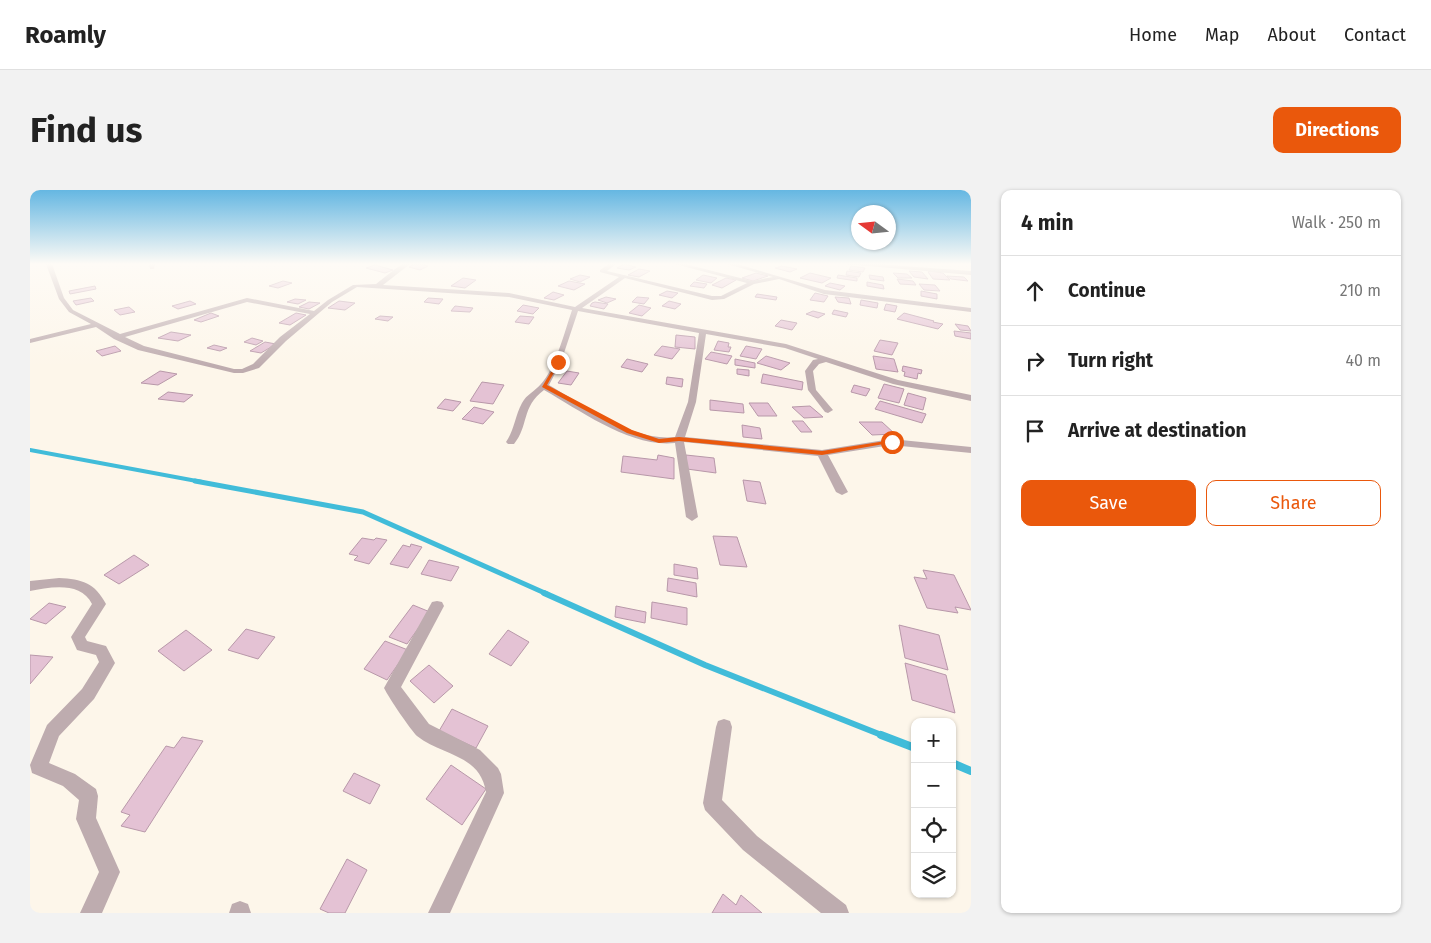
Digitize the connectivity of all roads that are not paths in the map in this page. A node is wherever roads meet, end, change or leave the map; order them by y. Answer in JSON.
{"nodes":[{"id":1,"x":61,"y":298,"type":"edge"},
{"id":2,"x":335,"y":298,"type":"edge"},
{"id":3,"x":521,"y":298,"type":"edge"},
{"id":4,"x":593,"y":298,"type":"edge"},
{"id":5,"x":865,"y":298,"type":"edge"},
{"id":6,"x":576,"y":309,"type":"junction"},
{"id":7,"x":971,"y":310,"type":"edge"},
{"id":8,"x":315,"y":313,"type":"junction"},
{"id":9,"x":96,"y":325,"type":"junction"},
{"id":10,"x":703,"y":331,"type":"junction"},
{"id":11,"x":117,"y":337,"type":"junction"},
{"id":12,"x":30,"y":341,"type":"edge"},
{"id":13,"x":827,"y":359,"type":"junction"},
{"id":14,"x":544,"y":386,"type":"junction"},
{"id":15,"x":971,"y":398,"type":"edge"},
{"id":16,"x":828,"y":410,"type":"dead end"},
{"id":17,"x":679,"y":439,"type":"junction"},
{"id":18,"x":511,"y":442,"type":"dead end"},
{"id":19,"x":971,"y":450,"type":"edge"},
{"id":20,"x":822,"y":453,"type":"junction"},
{"id":21,"x":842,"y":492,"type":"dead end"},
{"id":22,"x":692,"y":517,"type":"dead end"},
{"id":23,"x":30,"y":586,"type":"edge"},
{"id":24,"x":438,"y":606,"type":"dead end"},
{"id":25,"x":724,"y":727,"type":"dead end"},
{"id":26,"x":91,"y":913,"type":"edge"},
{"id":27,"x":439,"y":913,"type":"edge"},
{"id":28,"x":838,"y":913,"type":"edge"}],
"edges":[{"from":1,"to":9,"type":"street"},
{"from":2,"to":8,"type":"street"},
{"from":3,"to":6,"type":"street"},
{"from":4,"to":6,"type":"street"},
{"from":5,"to":7,"type":"street"},
{"from":6,"to":10,"type":"street"},
{"from":6,"to":14,"type":"street"},
{"from":8,"to":11,"type":"street"},
{"from":8,"to":11,"type":"street"},
{"from":9,"to":11,"type":"street"},
{"from":9,"to":12,"type":"street"},
{"from":10,"to":13,"type":"street"},
{"from":10,"to":17,"type":"street"},
{"from":13,"to":15,"type":"street"},
{"from":13,"to":16,"type":"street"},
{"from":14,"to":17,"type":"street"},
{"from":14,"to":18,"type":"street"},
{"from":17,"to":20,"type":"street"},
{"from":17,"to":22,"type":"street"},
{"from":19,"to":20,"type":"street"},
{"from":20,"to":21,"type":"street"},
{"from":23,"to":26,"type":"street"},
{"from":24,"to":27,"type":"street"},
{"from":25,"to":28,"type":"street"}]}
